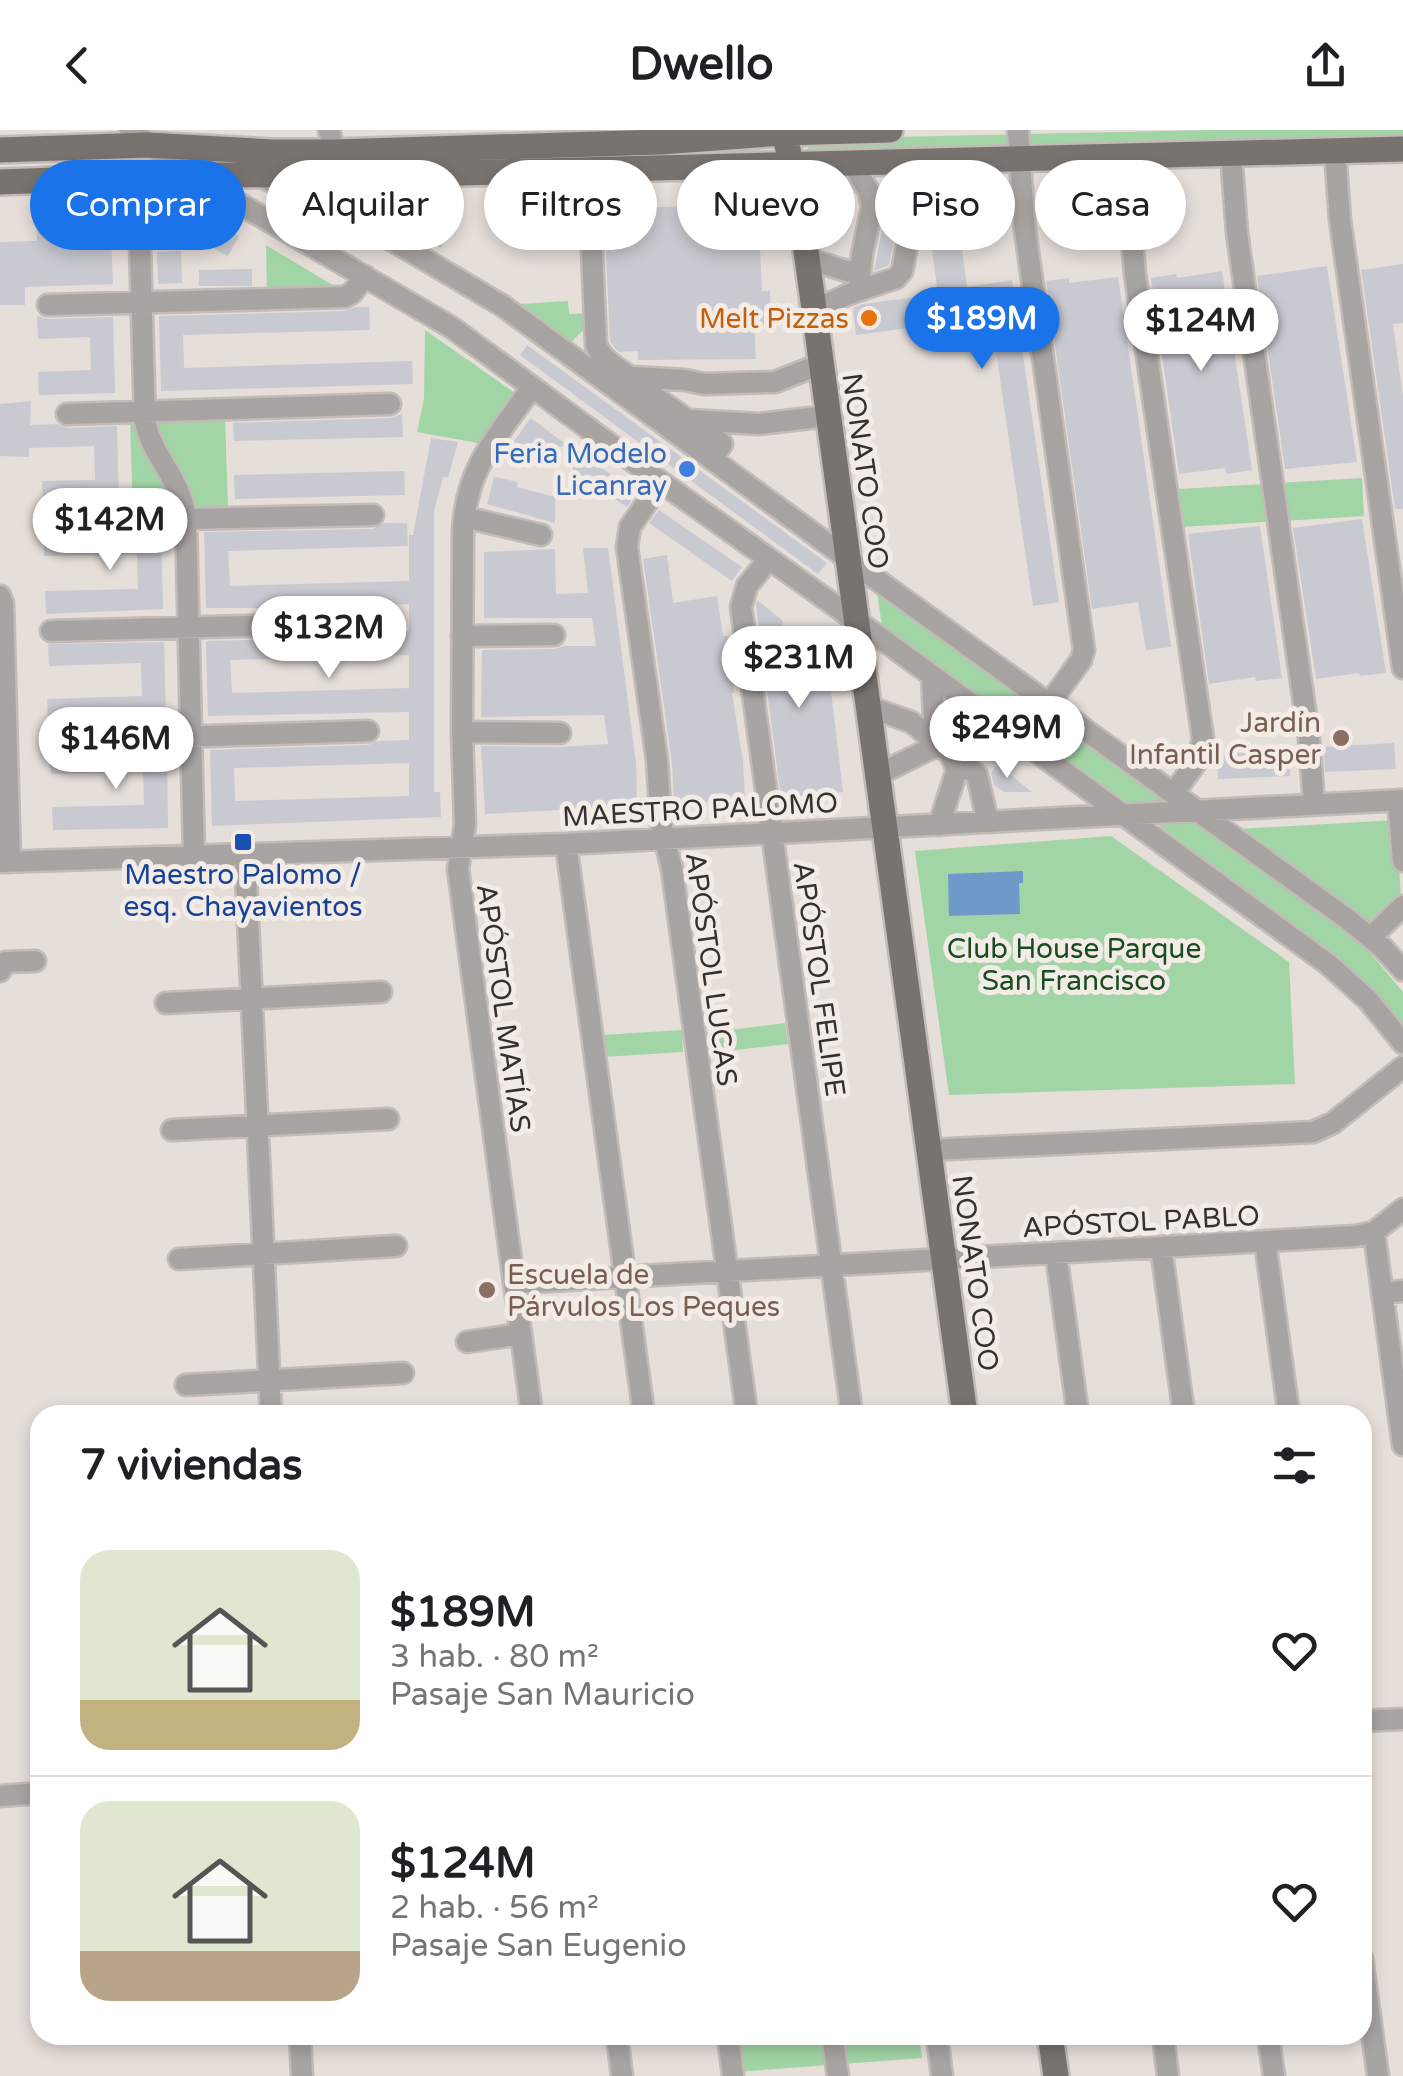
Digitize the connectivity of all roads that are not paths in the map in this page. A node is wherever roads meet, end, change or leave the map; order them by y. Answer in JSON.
{"nodes":[{"id":1,"x":196,"y":130,"type":"edge"},
{"id":2,"x":890,"y":130,"type":"edge"},
{"id":3,"x":1018,"y":130,"type":"edge"},
{"id":4,"x":783,"y":131,"type":"edge"},
{"id":5,"x":659,"y":136,"type":"edge"},
{"id":6,"x":92,"y":138,"type":"edge"},
{"id":7,"x":139,"y":138,"type":"edge"},
{"id":8,"x":549,"y":138,"type":"edge"},
{"id":9,"x":441,"y":139,"type":"edge"},
{"id":10,"x":331,"y":141,"type":"edge"},
{"id":11,"x":218,"y":148,"type":"junction"},
{"id":12,"x":1403,"y":149,"type":"edge"},
{"id":13,"x":0,"y":150,"type":"edge"},
{"id":14,"x":1335,"y":151,"type":"junction"},
{"id":15,"x":1230,"y":154,"type":"junction"},
{"id":16,"x":1124,"y":156,"type":"junction"},
{"id":17,"x":1021,"y":159,"type":"junction"},
{"id":18,"x":169,"y":160,"type":"edge"},
{"id":19,"x":791,"y":160,"type":"edge"},
{"id":20,"x":984,"y":160,"type":"edge"},
{"id":21,"x":855,"y":167,"type":"edge"},
{"id":22,"x":246,"y":176,"type":"edge"},
{"id":23,"x":260,"y":176,"type":"junction"},
{"id":24,"x":266,"y":176,"type":"edge"},
{"id":25,"x":266,"y":179,"type":"edge"},
{"id":26,"x":30,"y":181,"type":"edge"},
{"id":27,"x":0,"y":182,"type":"edge"},
{"id":28,"x":246,"y":207,"type":"edge"},
{"id":29,"x":140,"y":250,"type":"edge"},
{"id":30,"x":405,"y":250,"type":"edge"},
{"id":31,"x":589,"y":250,"type":"edge"},
{"id":32,"x":806,"y":250,"type":"edge"},
{"id":33,"x":906,"y":250,"type":"edge"},
{"id":34,"x":807,"y":259,"type":"junction"},
{"id":35,"x":365,"y":276,"type":"junction"},
{"id":36,"x":859,"y":282,"type":"junction"},
{"id":37,"x":142,"y":302,"type":"junction"},
{"id":38,"x":48,"y":304,"type":"dead end"},
{"id":39,"x":814,"y":310,"type":"junction"},
{"id":40,"x":586,"y":343,"type":"junction"},
{"id":41,"x":822,"y":364,"type":"junction"},
{"id":42,"x":633,"y":377,"type":"junction"},
{"id":43,"x":532,"y":387,"type":"junction"},
{"id":44,"x":390,"y":404,"type":"dead end"},
{"id":45,"x":144,"y":412,"type":"junction"},
{"id":46,"x":67,"y":414,"type":"dead end"},
{"id":47,"x":828,"y":416,"type":"junction"},
{"id":48,"x":690,"y":420,"type":"junction"},
{"id":49,"x":716,"y":451,"type":"junction"},
{"id":50,"x":661,"y":482,"type":"junction"},
{"id":51,"x":373,"y":515,"type":"dead end"},
{"id":52,"x":464,"y":518,"type":"junction"},
{"id":53,"x":186,"y":520,"type":"junction"},
{"id":54,"x":48,"y":522,"type":"dead end"},
{"id":55,"x":541,"y":536,"type":"dead end"},
{"id":56,"x":769,"y":559,"type":"junction"},
{"id":57,"x":848,"y":559,"type":"junction"},
{"id":58,"x":0,"y":596,"type":"edge"},
{"id":59,"x":856,"y":621,"type":"junction"},
{"id":60,"x":368,"y":623,"type":"dead end"},
{"id":61,"x":188,"y":628,"type":"junction"},
{"id":62,"x":52,"y":631,"type":"dead end"},
{"id":63,"x":554,"y":635,"type":"dead end"},
{"id":64,"x":462,"y":636,"type":"junction"},
{"id":65,"x":1403,"y":668,"type":"edge"},
{"id":66,"x":932,"y":675,"type":"junction"},
{"id":67,"x":1049,"y":704,"type":"junction"},
{"id":68,"x":868,"y":707,"type":"junction"},
{"id":69,"x":368,"y":731,"type":"dead end"},
{"id":70,"x":462,"y":732,"type":"junction"},
{"id":71,"x":560,"y":733,"type":"dead end"},
{"id":72,"x":1014,"y":735,"type":"junction"},
{"id":73,"x":192,"y":736,"type":"junction"},
{"id":74,"x":54,"y":741,"type":"dead end"},
{"id":75,"x":948,"y":751,"type":"junction"},
{"id":76,"x":878,"y":774,"type":"junction"},
{"id":77,"x":1174,"y":793,"type":"junction"},
{"id":78,"x":1401,"y":800,"type":"edge"},
{"id":79,"x":1314,"y":804,"type":"junction"},
{"id":80,"x":1198,"y":811,"type":"junction"},
{"id":81,"x":1124,"y":815,"type":"junction"},
{"id":82,"x":988,"y":822,"type":"junction"},
{"id":83,"x":940,"y":825,"type":"junction"},
{"id":84,"x":885,"y":828,"type":"junction"},
{"id":85,"x":772,"y":834,"type":"junction"},
{"id":86,"x":665,"y":839,"type":"junction"},
{"id":87,"x":566,"y":844,"type":"junction"},
{"id":88,"x":462,"y":847,"type":"junction"},
{"id":89,"x":245,"y":855,"type":"junction"},
{"id":90,"x":194,"y":856,"type":"junction"},
{"id":91,"x":1403,"y":861,"type":"edge"},
{"id":92,"x":5,"y":862,"type":"edge"},
{"id":93,"x":1403,"y":906,"type":"edge"},
{"id":94,"x":1371,"y":938,"type":"junction"},
{"id":95,"x":35,"y":961,"type":"dead end"},
{"id":96,"x":1403,"y":970,"type":"edge"},
{"id":97,"x":0,"y":971,"type":"edge"},
{"id":98,"x":381,"y":992,"type":"dead end"},
{"id":99,"x":252,"y":999,"type":"junction"},
{"id":100,"x":166,"y":1003,"type":"dead end"},
{"id":101,"x":1403,"y":1043,"type":"edge"},
{"id":102,"x":1403,"y":1067,"type":"edge"},
{"id":103,"x":388,"y":1120,"type":"dead end"},
{"id":104,"x":258,"y":1126,"type":"junction"},
{"id":105,"x":172,"y":1130,"type":"dead end"},
{"id":106,"x":929,"y":1150,"type":"junction"},
{"id":107,"x":1403,"y":1209,"type":"edge"},
{"id":108,"x":1374,"y":1232,"type":"junction"},
{"id":109,"x":1265,"y":1241,"type":"junction"},
{"id":110,"x":396,"y":1246,"type":"dead end"},
{"id":111,"x":1161,"y":1247,"type":"junction"},
{"id":112,"x":1056,"y":1253,"type":"junction"},
{"id":113,"x":264,"y":1254,"type":"junction"},
{"id":114,"x":179,"y":1259,"type":"dead end"},
{"id":115,"x":944,"y":1259,"type":"junction"},
{"id":116,"x":831,"y":1265,"type":"junction"},
{"id":117,"x":727,"y":1271,"type":"junction"},
{"id":118,"x":624,"y":1276,"type":"junction"},
{"id":119,"x":514,"y":1282,"type":"junction"},
{"id":120,"x":1392,"y":1292,"type":"edge"},
{"id":121,"x":521,"y":1334,"type":"junction"},
{"id":122,"x":467,"y":1342,"type":"dead end"},
{"id":123,"x":403,"y":1373,"type":"dead end"},
{"id":124,"x":270,"y":1380,"type":"junction"},
{"id":125,"x":186,"y":1385,"type":"dead end"},
{"id":126,"x":1400,"y":1396,"type":"edge"},
{"id":127,"x":271,"y":1405,"type":"edge"},
{"id":128,"x":531,"y":1405,"type":"edge"},
{"id":129,"x":643,"y":1405,"type":"edge"},
{"id":130,"x":746,"y":1405,"type":"edge"},
{"id":131,"x":851,"y":1405,"type":"edge"},
{"id":132,"x":965,"y":1405,"type":"edge"},
{"id":133,"x":1077,"y":1405,"type":"edge"},
{"id":134,"x":1183,"y":1405,"type":"edge"},
{"id":135,"x":1288,"y":1405,"type":"edge"},
{"id":136,"x":1403,"y":1445,"type":"edge"},
{"id":137,"x":1403,"y":1718,"type":"edge"},
{"id":138,"x":1372,"y":1720,"type":"edge"},
{"id":139,"x":30,"y":1794,"type":"edge"},
{"id":140,"x":0,"y":1796,"type":"edge"},
{"id":141,"x":1372,"y":2032,"type":"edge"},
{"id":142,"x":300,"y":2045,"type":"edge"},
{"id":143,"x":617,"y":2045,"type":"edge"},
{"id":144,"x":729,"y":2045,"type":"edge"},
{"id":145,"x":833,"y":2045,"type":"edge"},
{"id":146,"x":938,"y":2045,"type":"edge"},
{"id":147,"x":1051,"y":2045,"type":"edge"},
{"id":148,"x":1164,"y":2045,"type":"edge"},
{"id":149,"x":1269,"y":2045,"type":"edge"},
{"id":150,"x":302,"y":2076,"type":"edge"},
{"id":151,"x":622,"y":2076,"type":"edge"},
{"id":152,"x":733,"y":2076,"type":"edge"},
{"id":153,"x":838,"y":2076,"type":"edge"},
{"id":154,"x":942,"y":2076,"type":"edge"},
{"id":155,"x":1056,"y":2076,"type":"edge"},
{"id":156,"x":1168,"y":2076,"type":"edge"},
{"id":157,"x":1274,"y":2076,"type":"edge"},
{"id":158,"x":1378,"y":2076,"type":"edge"}],
"edges":[{"from":1,"to":11,"type":"street"},
{"from":2,"to":4,"type":"main road"},
{"from":3,"to":17,"type":"street"},
{"from":4,"to":5,"type":"main road"},
{"from":4,"to":19,"type":"main road","name":"NONATO COO"},
{"from":5,"to":8,"type":"main road"},
{"from":6,"to":7,"type":"main road"},
{"from":6,"to":13,"type":"main road"},
{"from":7,"to":11,"type":"main road"},
{"from":7,"to":18,"type":"street"},
{"from":8,"to":9,"type":"main road"},
{"from":9,"to":10,"type":"main road"},
{"from":10,"to":11,"type":"main road"},
{"from":11,"to":23,"type":"street"},
{"from":12,"to":14,"type":"main road"},
{"from":14,"to":15,"type":"main road"},
{"from":14,"to":65,"type":"street"},
{"from":15,"to":16,"type":"main road"},
{"from":15,"to":79,"type":"street"},
{"from":16,"to":17,"type":"main road"},
{"from":16,"to":77,"type":"street"},
{"from":17,"to":20,"type":"main road"},
{"from":17,"to":67,"type":"street"},
{"from":21,"to":36,"type":"street"},
{"from":22,"to":23,"type":"main road"},
{"from":23,"to":24,"type":"main road"},
{"from":23,"to":25,"type":"street"},
{"from":26,"to":27,"type":"main road"},
{"from":28,"to":35,"type":"street"},
{"from":29,"to":37,"type":"street"},
{"from":30,"to":40,"type":"street"},
{"from":31,"to":40,"type":"street"},
{"from":32,"to":34,"type":"main road","name":"NONATO COO"},
{"from":33,"to":36,"type":"street"},
{"from":34,"to":36,"type":"street"},
{"from":34,"to":39,"type":"main road","name":"NONATO COO"},
{"from":35,"to":37,"type":"street"},
{"from":35,"to":43,"type":"street"},
{"from":36,"to":39,"type":"street"},
{"from":37,"to":38,"type":"street"},
{"from":37,"to":45,"type":"street"},
{"from":39,"to":41,"type":"main road","name":"NONATO COO"},
{"from":40,"to":42,"type":"street"},
{"from":40,"to":49,"type":"street"},
{"from":41,"to":42,"type":"street"},
{"from":41,"to":47,"type":"main road","name":"NONATO COO"},
{"from":42,"to":48,"type":"street"},
{"from":43,"to":50,"type":"street"},
{"from":43,"to":52,"type":"street","name":"APÓSTOL MATÍAS"},
{"from":44,"to":45,"type":"street"},
{"from":45,"to":46,"type":"street"},
{"from":45,"to":53,"type":"street"},
{"from":47,"to":48,"type":"street"},
{"from":47,"to":57,"type":"main road","name":"NONATO COO"},
{"from":48,"to":49,"type":"street"},
{"from":49,"to":57,"type":"street"},
{"from":50,"to":56,"type":"street"},
{"from":50,"to":86,"type":"street","name":"APÓSTOL LUCAS"},
{"from":51,"to":53,"type":"street"},
{"from":52,"to":55,"type":"street"},
{"from":52,"to":64,"type":"street","name":"APÓSTOL MATÍAS"},
{"from":53,"to":54,"type":"street"},
{"from":53,"to":61,"type":"street"},
{"from":56,"to":59,"type":"street"},
{"from":56,"to":85,"type":"street","name":"APÓSTOL FELIPE"},
{"from":57,"to":59,"type":"main road","name":"NONATO COO"},
{"from":57,"to":67,"type":"street"},
{"from":58,"to":92,"type":"street"},
{"from":59,"to":66,"type":"street"},
{"from":59,"to":68,"type":"main road","name":"NONATO COO"},
{"from":60,"to":61,"type":"street"},
{"from":61,"to":62,"type":"street"},
{"from":61,"to":73,"type":"street"},
{"from":63,"to":64,"type":"street"},
{"from":64,"to":70,"type":"street","name":"APÓSTOL MATÍAS"},
{"from":66,"to":72,"type":"street"},
{"from":66,"to":75,"type":"street"},
{"from":67,"to":77,"type":"street"},
{"from":68,"to":75,"type":"street"},
{"from":68,"to":76,"type":"main road","name":"NONATO COO"},
{"from":69,"to":73,"type":"street"},
{"from":70,"to":71,"type":"street"},
{"from":70,"to":88,"type":"street","name":"APÓSTOL MATÍAS"},
{"from":72,"to":75,"type":"street"},
{"from":72,"to":81,"type":"street"},
{"from":73,"to":74,"type":"street"},
{"from":73,"to":90,"type":"street"},
{"from":75,"to":76,"type":"street"},
{"from":75,"to":82,"type":"street"},
{"from":75,"to":83,"type":"street"},
{"from":76,"to":84,"type":"main road","name":"NONATO COO"},
{"from":77,"to":80,"type":"street"},
{"from":78,"to":79,"type":"street","name":"MAESTRO PALOMO"},
{"from":78,"to":91,"type":"street"},
{"from":79,"to":80,"type":"street","name":"MAESTRO PALOMO"},
{"from":80,"to":81,"type":"street","name":"MAESTRO PALOMO"},
{"from":80,"to":94,"type":"street"},
{"from":81,"to":82,"type":"street","name":"MAESTRO PALOMO"},
{"from":81,"to":101,"type":"street"},
{"from":82,"to":83,"type":"street","name":"MAESTRO PALOMO"},
{"from":83,"to":84,"type":"street","name":"MAESTRO PALOMO"},
{"from":84,"to":85,"type":"street","name":"MAESTRO PALOMO"},
{"from":84,"to":106,"type":"main road","name":"NONATO COO"},
{"from":85,"to":86,"type":"street","name":"MAESTRO PALOMO"},
{"from":85,"to":116,"type":"street","name":"APÓSTOL FELIPE"},
{"from":86,"to":87,"type":"street","name":"MAESTRO PALOMO"},
{"from":86,"to":117,"type":"street","name":"APÓSTOL LUCAS"},
{"from":87,"to":88,"type":"street","name":"MAESTRO PALOMO"},
{"from":87,"to":118,"type":"street"},
{"from":88,"to":89,"type":"street","name":"MAESTRO PALOMO"},
{"from":88,"to":119,"type":"street","name":"APÓSTOL MATÍAS"},
{"from":89,"to":90,"type":"street","name":"MAESTRO PALOMO"},
{"from":89,"to":99,"type":"street"},
{"from":90,"to":92,"type":"street","name":"MAESTRO PALOMO"},
{"from":93,"to":94,"type":"street"},
{"from":94,"to":96,"type":"street"},
{"from":95,"to":97,"type":"street"},
{"from":98,"to":99,"type":"street"},
{"from":99,"to":100,"type":"street"},
{"from":99,"to":104,"type":"street"},
{"from":102,"to":106,"type":"street"},
{"from":103,"to":104,"type":"street"},
{"from":104,"to":105,"type":"street"},
{"from":104,"to":113,"type":"street"},
{"from":106,"to":115,"type":"main road","name":"NONATO COO"},
{"from":107,"to":108,"type":"street"},
{"from":108,"to":109,"type":"street","name":"APÓSTOL PABLO"},
{"from":108,"to":120,"type":"street"},
{"from":109,"to":111,"type":"street","name":"APÓSTOL PABLO"},
{"from":109,"to":135,"type":"street"},
{"from":110,"to":113,"type":"street"},
{"from":111,"to":112,"type":"street","name":"APÓSTOL PABLO"},
{"from":111,"to":134,"type":"street"},
{"from":112,"to":115,"type":"street","name":"APÓSTOL PABLO"},
{"from":112,"to":133,"type":"street"},
{"from":113,"to":114,"type":"street"},
{"from":113,"to":124,"type":"street"},
{"from":115,"to":116,"type":"street","name":"APÓSTOL PABLO"},
{"from":115,"to":132,"type":"main road","name":"NONATO COO"},
{"from":116,"to":117,"type":"street","name":"APÓSTOL PABLO"},
{"from":116,"to":131,"type":"street","name":"APÓSTOL FELIPE"},
{"from":117,"to":118,"type":"street","name":"APÓSTOL PABLO"},
{"from":117,"to":130,"type":"street","name":"APÓSTOL LUCAS"},
{"from":118,"to":119,"type":"street","name":"APÓSTOL PABLO"},
{"from":118,"to":129,"type":"street"},
{"from":119,"to":121,"type":"street","name":"APÓSTOL MATÍAS"},
{"from":120,"to":126,"type":"street"},
{"from":121,"to":122,"type":"street"},
{"from":121,"to":128,"type":"street","name":"APÓSTOL MATÍAS"},
{"from":123,"to":124,"type":"street"},
{"from":124,"to":125,"type":"street"},
{"from":124,"to":127,"type":"street"},
{"from":126,"to":136,"type":"street"},
{"from":137,"to":138,"type":"street"},
{"from":139,"to":140,"type":"street"},
{"from":141,"to":158,"type":"street"},
{"from":142,"to":150,"type":"street"},
{"from":143,"to":151,"type":"street"},
{"from":144,"to":152,"type":"street"},
{"from":145,"to":153,"type":"street"},
{"from":146,"to":154,"type":"street"},
{"from":147,"to":155,"type":"main road"},
{"from":148,"to":156,"type":"street"},
{"from":149,"to":157,"type":"street"}]}
